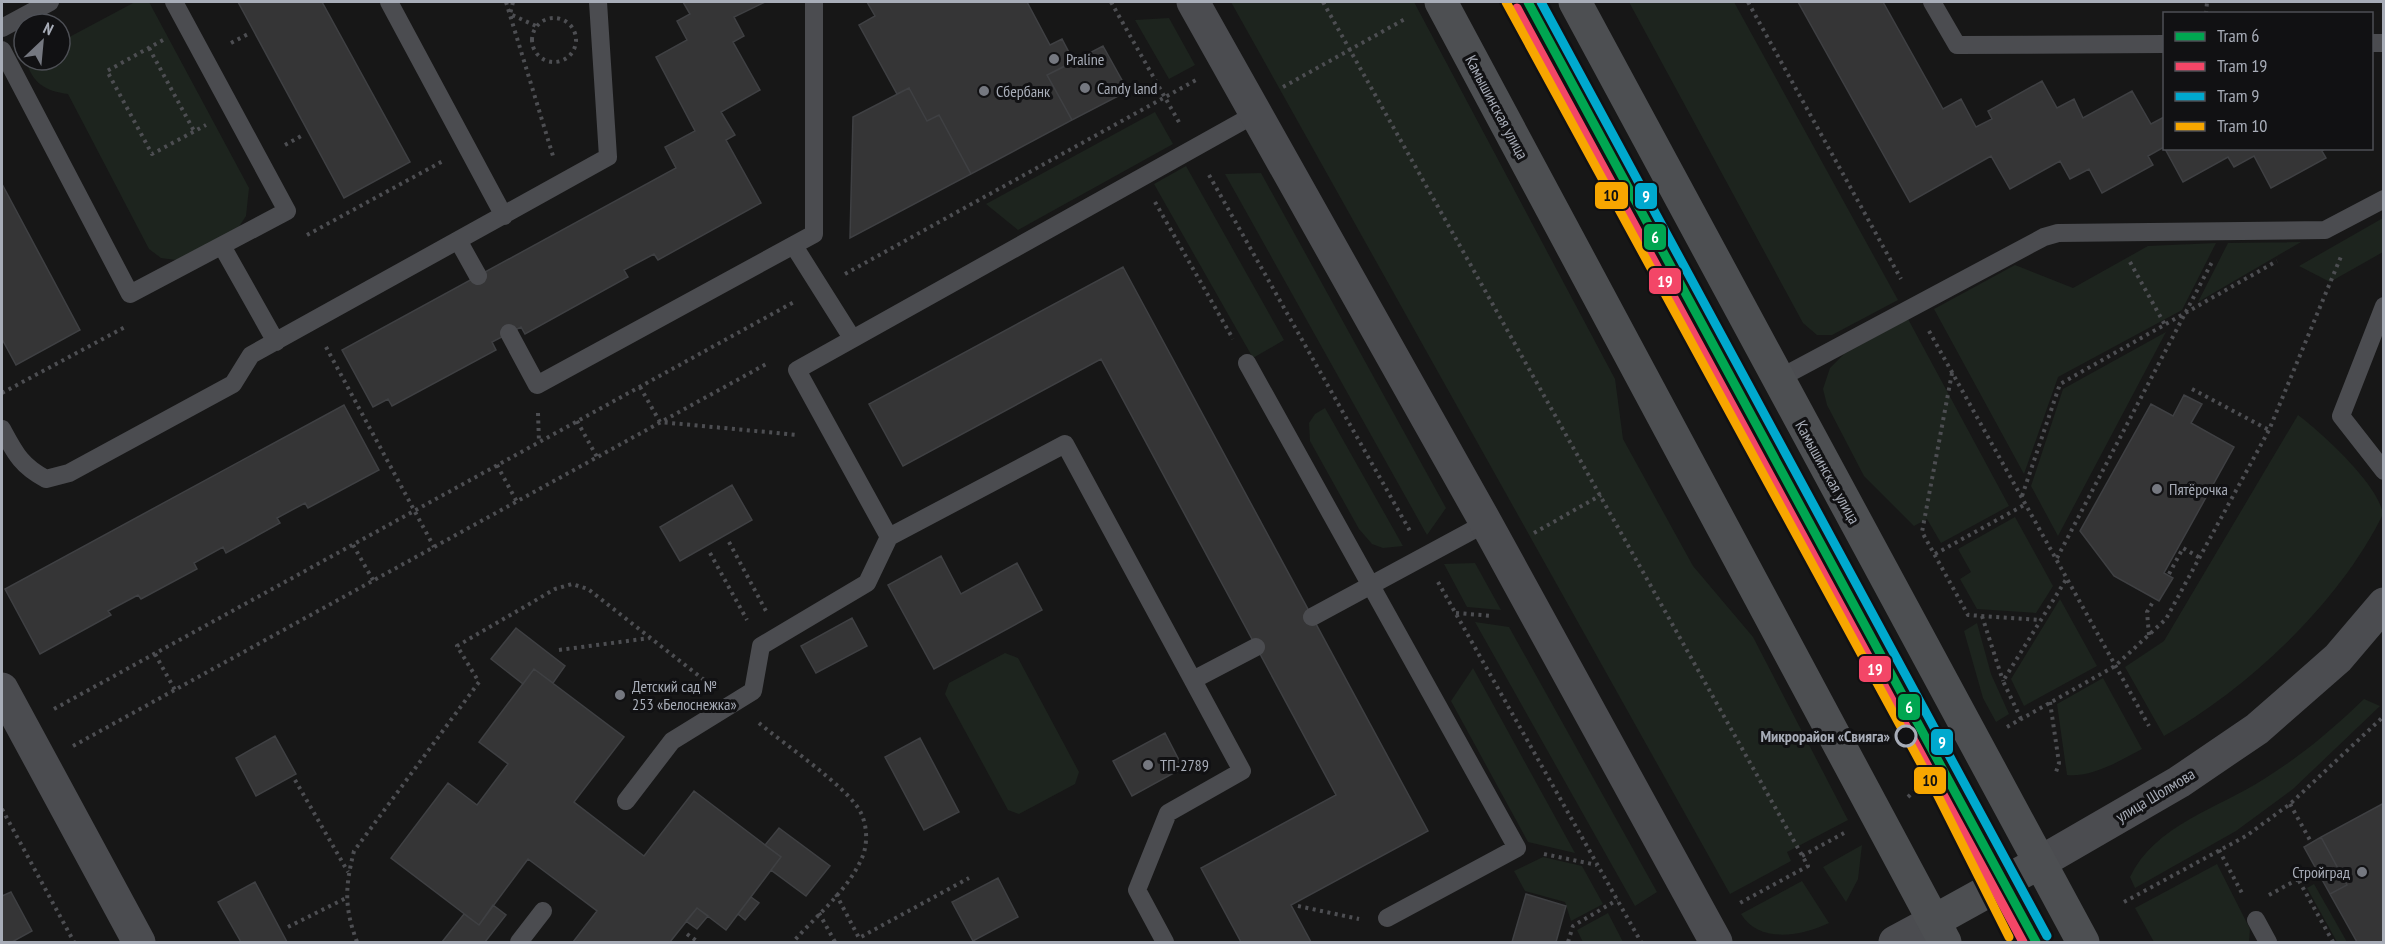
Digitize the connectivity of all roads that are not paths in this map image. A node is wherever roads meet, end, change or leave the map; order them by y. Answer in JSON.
{"nodes":[{"id":1,"x":50,"y":2,"type":"edge"},
{"id":2,"x":174,"y":2,"type":"edge"},
{"id":3,"x":389,"y":2,"type":"edge"},
{"id":4,"x":598,"y":2,"type":"edge"},
{"id":5,"x":814,"y":2,"type":"edge"},
{"id":6,"x":1194,"y":2,"type":"edge"},
{"id":7,"x":1441,"y":2,"type":"edge"},
{"id":8,"x":1575,"y":2,"type":"edge"},
{"id":9,"x":1932,"y":2,"type":"edge"},
{"id":10,"x":2,"y":28,"type":"edge"},
{"id":11,"x":2163,"y":44,"type":"edge"},
{"id":12,"x":2,"y":50,"type":"edge"},
{"id":13,"x":1265,"y":103,"type":"junction"},
{"id":14,"x":2384,"y":199,"type":"edge"},
{"id":15,"x":504,"y":216,"type":"junction"},
{"id":16,"x":459,"y":242,"type":"junction"},
{"id":17,"x":222,"y":246,"type":"junction"},
{"id":18,"x":794,"y":246,"type":"junction"},
{"id":19,"x":478,"y":276,"type":"dead end"},
{"id":20,"x":2384,"y":306,"type":"edge"},
{"id":21,"x":509,"y":333,"type":"dead end"},
{"id":22,"x":852,"y":338,"type":"junction"},
{"id":23,"x":276,"y":342,"type":"junction"},
{"id":24,"x":1247,"y":363,"type":"road end"},
{"id":25,"x":1778,"y":379,"type":"junction"},
{"id":26,"x":2,"y":429,"type":"edge"},
{"id":27,"x":2384,"y":471,"type":"edge"},
{"id":28,"x":890,"y":537,"type":"junction"},
{"id":29,"x":1493,"y":537,"type":"junction"},
{"id":30,"x":1372,"y":585,"type":"junction"},
{"id":31,"x":2384,"y":604,"type":"edge"},
{"id":32,"x":1312,"y":617,"type":"dead end"},
{"id":33,"x":1256,"y":647,"type":"dead end"},
{"id":34,"x":1194,"y":680,"type":"junction"},
{"id":35,"x":2,"y":689,"type":"edge"},
{"id":36,"x":626,"y":801,"type":"dead end"},
{"id":37,"x":2039,"y":863,"type":"junction"},
{"id":38,"x":543,"y":911,"type":"dead end"},
{"id":39,"x":2252,"y":913,"type":"road end"},
{"id":40,"x":1387,"y":918,"type":"dead end"},
{"id":41,"x":1940,"y":932,"type":"edge"},
{"id":42,"x":139,"y":942,"type":"edge"},
{"id":43,"x":519,"y":942,"type":"edge"},
{"id":44,"x":1165,"y":942,"type":"edge"},
{"id":45,"x":1716,"y":942,"type":"edge"},
{"id":46,"x":1895,"y":942,"type":"edge"},
{"id":47,"x":2083,"y":942,"type":"edge"},
{"id":48,"x":2268,"y":942,"type":"edge"}],
"edges":[{"from":1,"to":10,"type":"lane"},
{"from":2,"to":17,"type":"lane"},
{"from":3,"to":15,"type":"lane"},
{"from":4,"to":15,"type":"lane"},
{"from":5,"to":18,"type":"lane"},
{"from":6,"to":13,"type":"street"},
{"from":7,"to":41,"type":"main road","name":"Камышинская улица"},
{"from":8,"to":25,"type":"main road","name":"Камышинская улица"},
{"from":9,"to":11,"type":"lane"},
{"from":12,"to":17,"type":"lane"},
{"from":13,"to":22,"type":"lane"},
{"from":13,"to":29,"type":"street"},
{"from":14,"to":25,"type":"lane"},
{"from":15,"to":16,"type":"lane"},
{"from":16,"to":19,"type":"lane"},
{"from":16,"to":23,"type":"lane"},
{"from":17,"to":23,"type":"lane"},
{"from":18,"to":21,"type":"lane"},
{"from":18,"to":22,"type":"lane"},
{"from":20,"to":27,"type":"lane"},
{"from":22,"to":28,"type":"lane"},
{"from":23,"to":26,"type":"lane"},
{"from":24,"to":30,"type":"lane"},
{"from":25,"to":37,"type":"main road","name":"Камышинская улица"},
{"from":28,"to":34,"type":"lane"},
{"from":28,"to":36,"type":"lane"},
{"from":29,"to":30,"type":"lane"},
{"from":29,"to":45,"type":"street"},
{"from":30,"to":32,"type":"lane"},
{"from":30,"to":40,"type":"lane"},
{"from":31,"to":37,"type":"street","name":"улица Шолмова"},
{"from":33,"to":34,"type":"lane"},
{"from":34,"to":44,"type":"lane"},
{"from":35,"to":42,"type":"street"},
{"from":37,"to":41,"type":"main road","name":"улица Шолмова"},
{"from":37,"to":47,"type":"main road","name":"Камышинская улица"},
{"from":38,"to":43,"type":"lane"},
{"from":39,"to":48,"type":"lane"},
{"from":41,"to":46,"type":"street","name":"улица Шолмова"}]}
